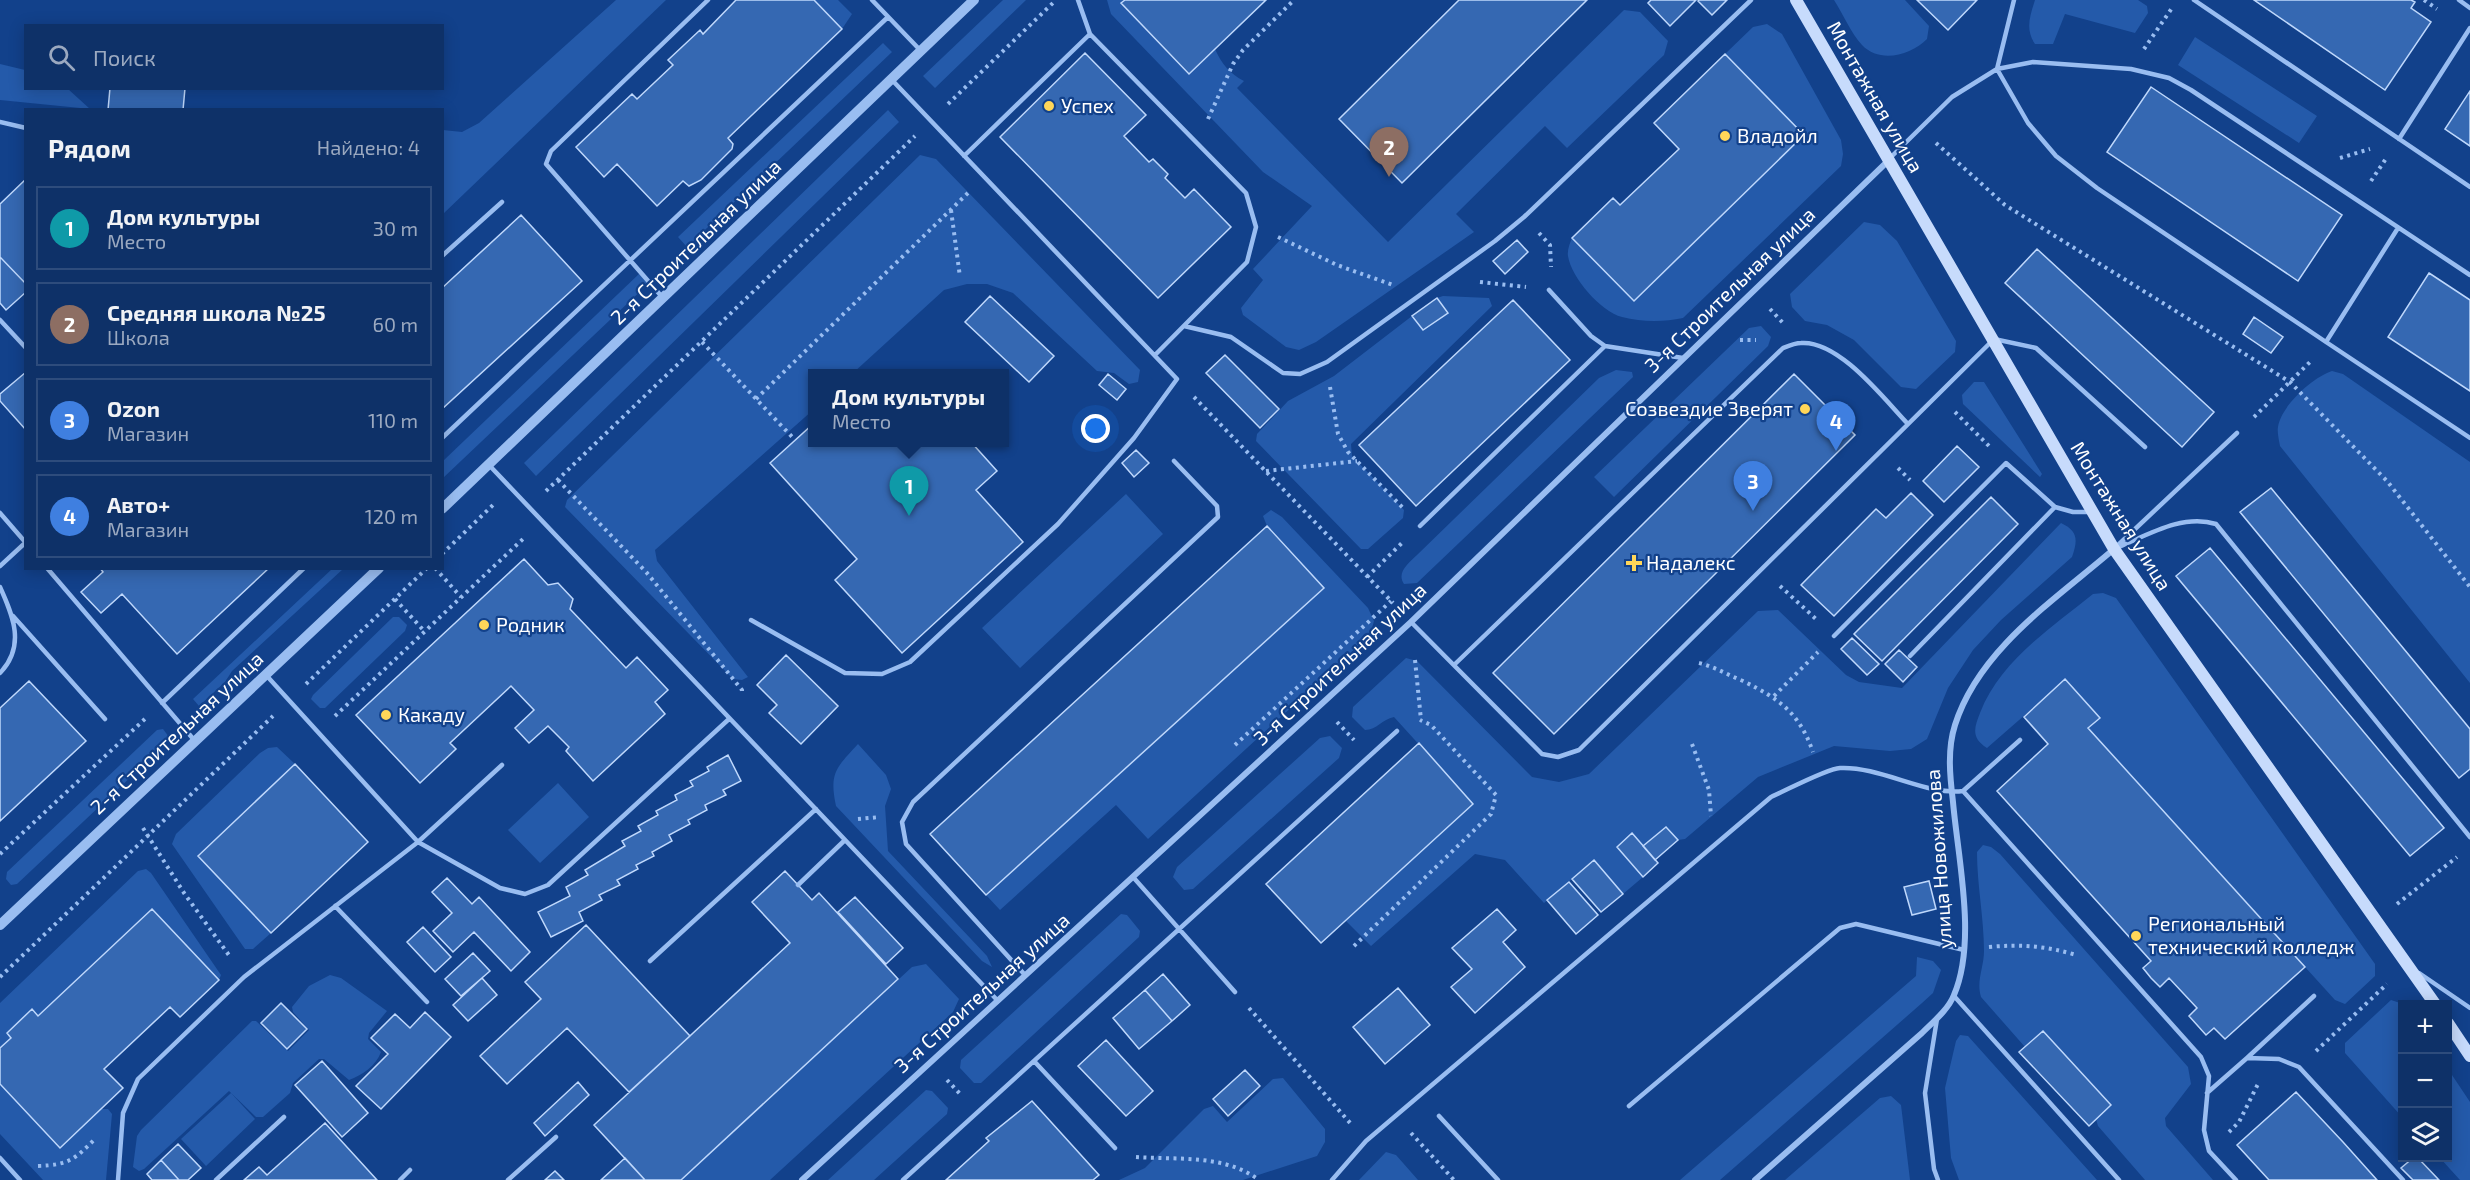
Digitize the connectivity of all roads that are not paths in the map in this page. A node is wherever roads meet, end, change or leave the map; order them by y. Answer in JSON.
{"nodes":[{"id":1,"x":708,"y":0,"type":"edge"},
{"id":2,"x":872,"y":0,"type":"edge"},
{"id":3,"x":974,"y":0,"type":"edge"},
{"id":4,"x":1078,"y":0,"type":"edge"},
{"id":5,"x":1751,"y":0,"type":"edge"},
{"id":6,"x":1797,"y":0,"type":"edge"},
{"id":7,"x":2014,"y":0,"type":"edge"},
{"id":8,"x":2194,"y":0,"type":"edge"},
{"id":9,"x":2459,"y":0,"type":"edge"},
{"id":10,"x":2470,"y":8,"type":"edge"},
{"id":11,"x":888,"y":17,"type":"junction"},
{"id":12,"x":2470,"y":28,"type":"edge"},
{"id":13,"x":1090,"y":34,"type":"junction"},
{"id":14,"x":921,"y":51,"type":"junction"},
{"id":15,"x":1997,"y":69,"type":"junction"},
{"id":16,"x":891,"y":80,"type":"junction"},
{"id":17,"x":0,"y":122,"type":"edge"},
{"id":18,"x":24,"y":128,"type":"edge"},
{"id":19,"x":2399,"y":139,"type":"junction"},
{"id":20,"x":964,"y":156,"type":"junction"},
{"id":21,"x":1889,"y":159,"type":"junction"},
{"id":22,"x":2470,"y":187,"type":"edge"},
{"id":23,"x":502,"y":202,"type":"dead end"},
{"id":24,"x":2398,"y":228,"type":"junction"},
{"id":25,"x":444,"y":254,"type":"edge"},
{"id":26,"x":630,"y":261,"type":"junction"},
{"id":27,"x":2470,"y":275,"type":"edge"},
{"id":28,"x":1549,"y":290,"type":"road end"},
{"id":29,"x":663,"y":298,"type":"junction"},
{"id":30,"x":0,"y":320,"type":"edge"},
{"id":31,"x":1184,"y":326,"type":"junction"},
{"id":32,"x":1994,"y":339,"type":"junction"},
{"id":33,"x":2326,"y":342,"type":"junction"},
{"id":34,"x":24,"y":346,"type":"edge"},
{"id":35,"x":1605,"y":346,"type":"junction"},
{"id":36,"x":1155,"y":356,"type":"junction"},
{"id":37,"x":1683,"y":358,"type":"junction"},
{"id":38,"x":1908,"y":424,"type":"junction"},
{"id":39,"x":2237,"y":433,"type":"road end"},
{"id":40,"x":444,"y":436,"type":"edge"},
{"id":41,"x":2470,"y":438,"type":"edge"},
{"id":42,"x":2145,"y":447,"type":"dead end"},
{"id":43,"x":1174,"y":461,"type":"dead end"},
{"id":44,"x":489,"y":465,"type":"junction"},
{"id":45,"x":444,"y":507,"type":"edge"},
{"id":46,"x":2055,"y":507,"type":"junction"},
{"id":47,"x":2093,"y":512,"type":"junction"},
{"id":48,"x":0,"y":513,"type":"edge"},
{"id":49,"x":1420,"y":526,"type":"road end"},
{"id":50,"x":24,"y":542,"type":"edge"},
{"id":51,"x":24,"y":544,"type":"edge"},
{"id":52,"x":2114,"y":549,"type":"junction"},
{"id":53,"x":0,"y":566,"type":"edge"},
{"id":54,"x":49,"y":570,"type":"edge"},
{"id":55,"x":302,"y":570,"type":"edge"},
{"id":56,"x":378,"y":570,"type":"edge"},
{"id":57,"x":0,"y":587,"type":"edge"},
{"id":58,"x":13,"y":616,"type":"junction"},
{"id":59,"x":751,"y":620,"type":"dead end"},
{"id":60,"x":1411,"y":622,"type":"junction"},
{"id":61,"x":1834,"y":636,"type":"road end"},
{"id":62,"x":1910,"y":656,"type":"dead end"},
{"id":63,"x":1454,"y":665,"type":"junction"},
{"id":64,"x":0,"y":673,"type":"edge"},
{"id":65,"x":266,"y":675,"type":"junction"},
{"id":66,"x":162,"y":703,"type":"junction"},
{"id":67,"x":105,"y":719,"type":"dead end"},
{"id":68,"x":729,"y":719,"type":"junction"},
{"id":69,"x":1396,"y":731,"type":"road end"},
{"id":70,"x":2020,"y":740,"type":"dead end"},
{"id":71,"x":195,"y":741,"type":"junction"},
{"id":72,"x":502,"y":765,"type":"dead end"},
{"id":73,"x":1963,"y":791,"type":"junction"},
{"id":74,"x":1952,"y":793,"type":"junction"},
{"id":75,"x":816,"y":809,"type":"junction"},
{"id":76,"x":2470,"y":837,"type":"edge"},
{"id":77,"x":845,"y":840,"type":"junction"},
{"id":78,"x":418,"y":842,"type":"junction"},
{"id":79,"x":1133,"y":877,"type":"junction"},
{"id":80,"x":798,"y":885,"type":"dead end"},
{"id":81,"x":335,"y":906,"type":"junction"},
{"id":82,"x":0,"y":925,"type":"edge"},
{"id":83,"x":1178,"y":930,"type":"junction"},
{"id":84,"x":1964,"y":950,"type":"junction"},
{"id":85,"x":650,"y":961,"type":"dead end"},
{"id":86,"x":2407,"y":965,"type":"junction"},
{"id":87,"x":1025,"y":975,"type":"junction"},
{"id":88,"x":1235,"y":992,"type":"road end"},
{"id":89,"x":1954,"y":996,"type":"junction"},
{"id":90,"x":2314,"y":996,"type":"dead end"},
{"id":91,"x":2431,"y":1000,"type":"edge"},
{"id":92,"x":998,"y":1001,"type":"junction"},
{"id":93,"x":427,"y":1002,"type":"dead end"},
{"id":94,"x":2470,"y":1008,"type":"edge"},
{"id":95,"x":1937,"y":1019,"type":"junction"},
{"id":96,"x":2452,"y":1029,"type":"edge"},
{"id":97,"x":2470,"y":1056,"type":"edge"},
{"id":98,"x":2247,"y":1058,"type":"junction"},
{"id":99,"x":1034,"y":1061,"type":"junction"},
{"id":100,"x":2208,"y":1093,"type":"junction"},
{"id":101,"x":1629,"y":1106,"type":"dead end"},
{"id":102,"x":1439,"y":1116,"type":"dead end"},
{"id":103,"x":284,"y":1118,"type":"dead end"},
{"id":104,"x":556,"y":1137,"type":"dead end"},
{"id":105,"x":1115,"y":1148,"type":"road end"},
{"id":106,"x":0,"y":1158,"type":"edge"},
{"id":107,"x":410,"y":1170,"type":"dead end"},
{"id":108,"x":20,"y":1180,"type":"edge"},
{"id":109,"x":118,"y":1180,"type":"edge"},
{"id":110,"x":216,"y":1180,"type":"edge"},
{"id":111,"x":400,"y":1180,"type":"edge"},
{"id":112,"x":508,"y":1180,"type":"edge"},
{"id":113,"x":802,"y":1180,"type":"edge"},
{"id":114,"x":903,"y":1180,"type":"edge"},
{"id":115,"x":1332,"y":1180,"type":"edge"},
{"id":116,"x":1498,"y":1180,"type":"edge"},
{"id":117,"x":1755,"y":1180,"type":"edge"},
{"id":118,"x":1938,"y":1180,"type":"edge"},
{"id":119,"x":2119,"y":1180,"type":"edge"},
{"id":120,"x":2236,"y":1180,"type":"edge"},
{"id":121,"x":2403,"y":1180,"type":"edge"}],
"edges":[{"from":1,"to":26,"type":"lane"},
{"from":2,"to":11,"type":"lane"},
{"from":3,"to":14,"type":"street","name":"2-я Строительная улица"},
{"from":4,"to":13,"type":"lane"},
{"from":5,"to":31,"type":"lane"},
{"from":6,"to":21,"type":"main road","name":"Монтажная улица"},
{"from":7,"to":15,"type":"lane"},
{"from":8,"to":19,"type":"lane"},
{"from":9,"to":10,"type":"lane"},
{"from":11,"to":14,"type":"lane"},
{"from":11,"to":26,"type":"lane"},
{"from":12,"to":19,"type":"lane"},
{"from":13,"to":20,"type":"lane"},
{"from":13,"to":31,"type":"lane"},
{"from":14,"to":16,"type":"street","name":"2-я Строительная улица"},
{"from":15,"to":21,"type":"lane"},
{"from":15,"to":24,"type":"lane"},
{"from":15,"to":33,"type":"lane"},
{"from":16,"to":20,"type":"lane"},
{"from":16,"to":29,"type":"street","name":"2-я Строительная улица"},
{"from":17,"to":18,"type":"lane"},
{"from":19,"to":22,"type":"lane"},
{"from":20,"to":36,"type":"lane"},
{"from":21,"to":32,"type":"main road","name":"Монтажная улица"},
{"from":21,"to":37,"type":"street","name":"3-я Строительная улица"},
{"from":23,"to":25,"type":"lane"},
{"from":24,"to":27,"type":"lane"},
{"from":24,"to":33,"type":"lane"},
{"from":26,"to":29,"type":"lane"},
{"from":26,"to":40,"type":"lane"},
{"from":28,"to":35,"type":"lane"},
{"from":29,"to":44,"type":"street","name":"2-я Строительная улица"},
{"from":30,"to":34,"type":"lane"},
{"from":31,"to":36,"type":"lane"},
{"from":32,"to":38,"type":"lane"},
{"from":32,"to":42,"type":"lane"},
{"from":32,"to":47,"type":"main road","name":"Монтажная улица"},
{"from":33,"to":41,"type":"lane"},
{"from":35,"to":37,"type":"lane"},
{"from":35,"to":49,"type":"lane"},
{"from":36,"to":59,"type":"lane"},
{"from":37,"to":60,"type":"street","name":"3-я Строительная улица"},
{"from":38,"to":63,"type":"lane"},
{"from":38,"to":63,"type":"lane"},
{"from":39,"to":52,"type":"lane"},
{"from":43,"to":87,"type":"lane"},
{"from":44,"to":45,"type":"street","name":"2-я Строительная улица"},
{"from":44,"to":68,"type":"lane"},
{"from":46,"to":47,"type":"lane"},
{"from":46,"to":61,"type":"lane"},
{"from":46,"to":62,"type":"lane"},
{"from":47,"to":52,"type":"main road","name":"Монтажная улица"},
{"from":48,"to":50,"type":"lane"},
{"from":51,"to":53,"type":"lane"},
{"from":52,"to":74,"type":"street","name":"улица Новожилова"},
{"from":52,"to":76,"type":"lane"},
{"from":52,"to":86,"type":"main road","name":"Монтажная улица"},
{"from":54,"to":66,"type":"lane"},
{"from":55,"to":66,"type":"lane"},
{"from":56,"to":65,"type":"street","name":"2-я Строительная улица"},
{"from":57,"to":58,"type":"lane"},
{"from":58,"to":64,"type":"lane"},
{"from":58,"to":67,"type":"lane"},
{"from":60,"to":63,"type":"lane"},
{"from":60,"to":79,"type":"street","name":"3-я Строительная улица"},
{"from":65,"to":71,"type":"street","name":"2-я Строительная улица"},
{"from":65,"to":78,"type":"lane"},
{"from":66,"to":71,"type":"lane"},
{"from":68,"to":75,"type":"lane"},
{"from":68,"to":78,"type":"lane"},
{"from":69,"to":83,"type":"lane"},
{"from":70,"to":73,"type":"lane"},
{"from":71,"to":82,"type":"street","name":"2-я Строительная улица"},
{"from":72,"to":78,"type":"lane"},
{"from":73,"to":74,"type":"lane"},
{"from":73,"to":100,"type":"lane"},
{"from":74,"to":84,"type":"street","name":"улица Новожилова"},
{"from":74,"to":115,"type":"lane"},
{"from":75,"to":77,"type":"lane"},
{"from":75,"to":85,"type":"lane"},
{"from":77,"to":80,"type":"lane"},
{"from":77,"to":92,"type":"lane"},
{"from":78,"to":81,"type":"lane"},
{"from":79,"to":83,"type":"lane"},
{"from":79,"to":87,"type":"street","name":"3-я Строительная улица"},
{"from":81,"to":93,"type":"lane"},
{"from":81,"to":109,"type":"lane"},
{"from":83,"to":88,"type":"lane"},
{"from":83,"to":99,"type":"lane"},
{"from":84,"to":89,"type":"street","name":"улица Новожилова"},
{"from":84,"to":101,"type":"lane"},
{"from":86,"to":91,"type":"main road"},
{"from":86,"to":94,"type":"lane","name":"Монтажная улица"},
{"from":87,"to":92,"type":"street","name":"3-я Строительная улица"},
{"from":89,"to":95,"type":"street","name":"улица Новожилова"},
{"from":89,"to":119,"type":"lane"},
{"from":90,"to":98,"type":"lane"},
{"from":92,"to":113,"type":"street","name":"3-я Строительная улица"},
{"from":95,"to":117,"type":"street","name":"улица Новожилова"},
{"from":95,"to":118,"type":"lane"},
{"from":96,"to":97,"type":"main road"},
{"from":98,"to":100,"type":"lane"},
{"from":98,"to":121,"type":"lane"},
{"from":99,"to":105,"type":"lane"},
{"from":99,"to":114,"type":"lane"},
{"from":100,"to":120,"type":"lane"},
{"from":102,"to":116,"type":"lane"},
{"from":103,"to":110,"type":"lane"},
{"from":104,"to":112,"type":"lane"},
{"from":106,"to":108,"type":"lane"},
{"from":107,"to":111,"type":"lane"}]}
